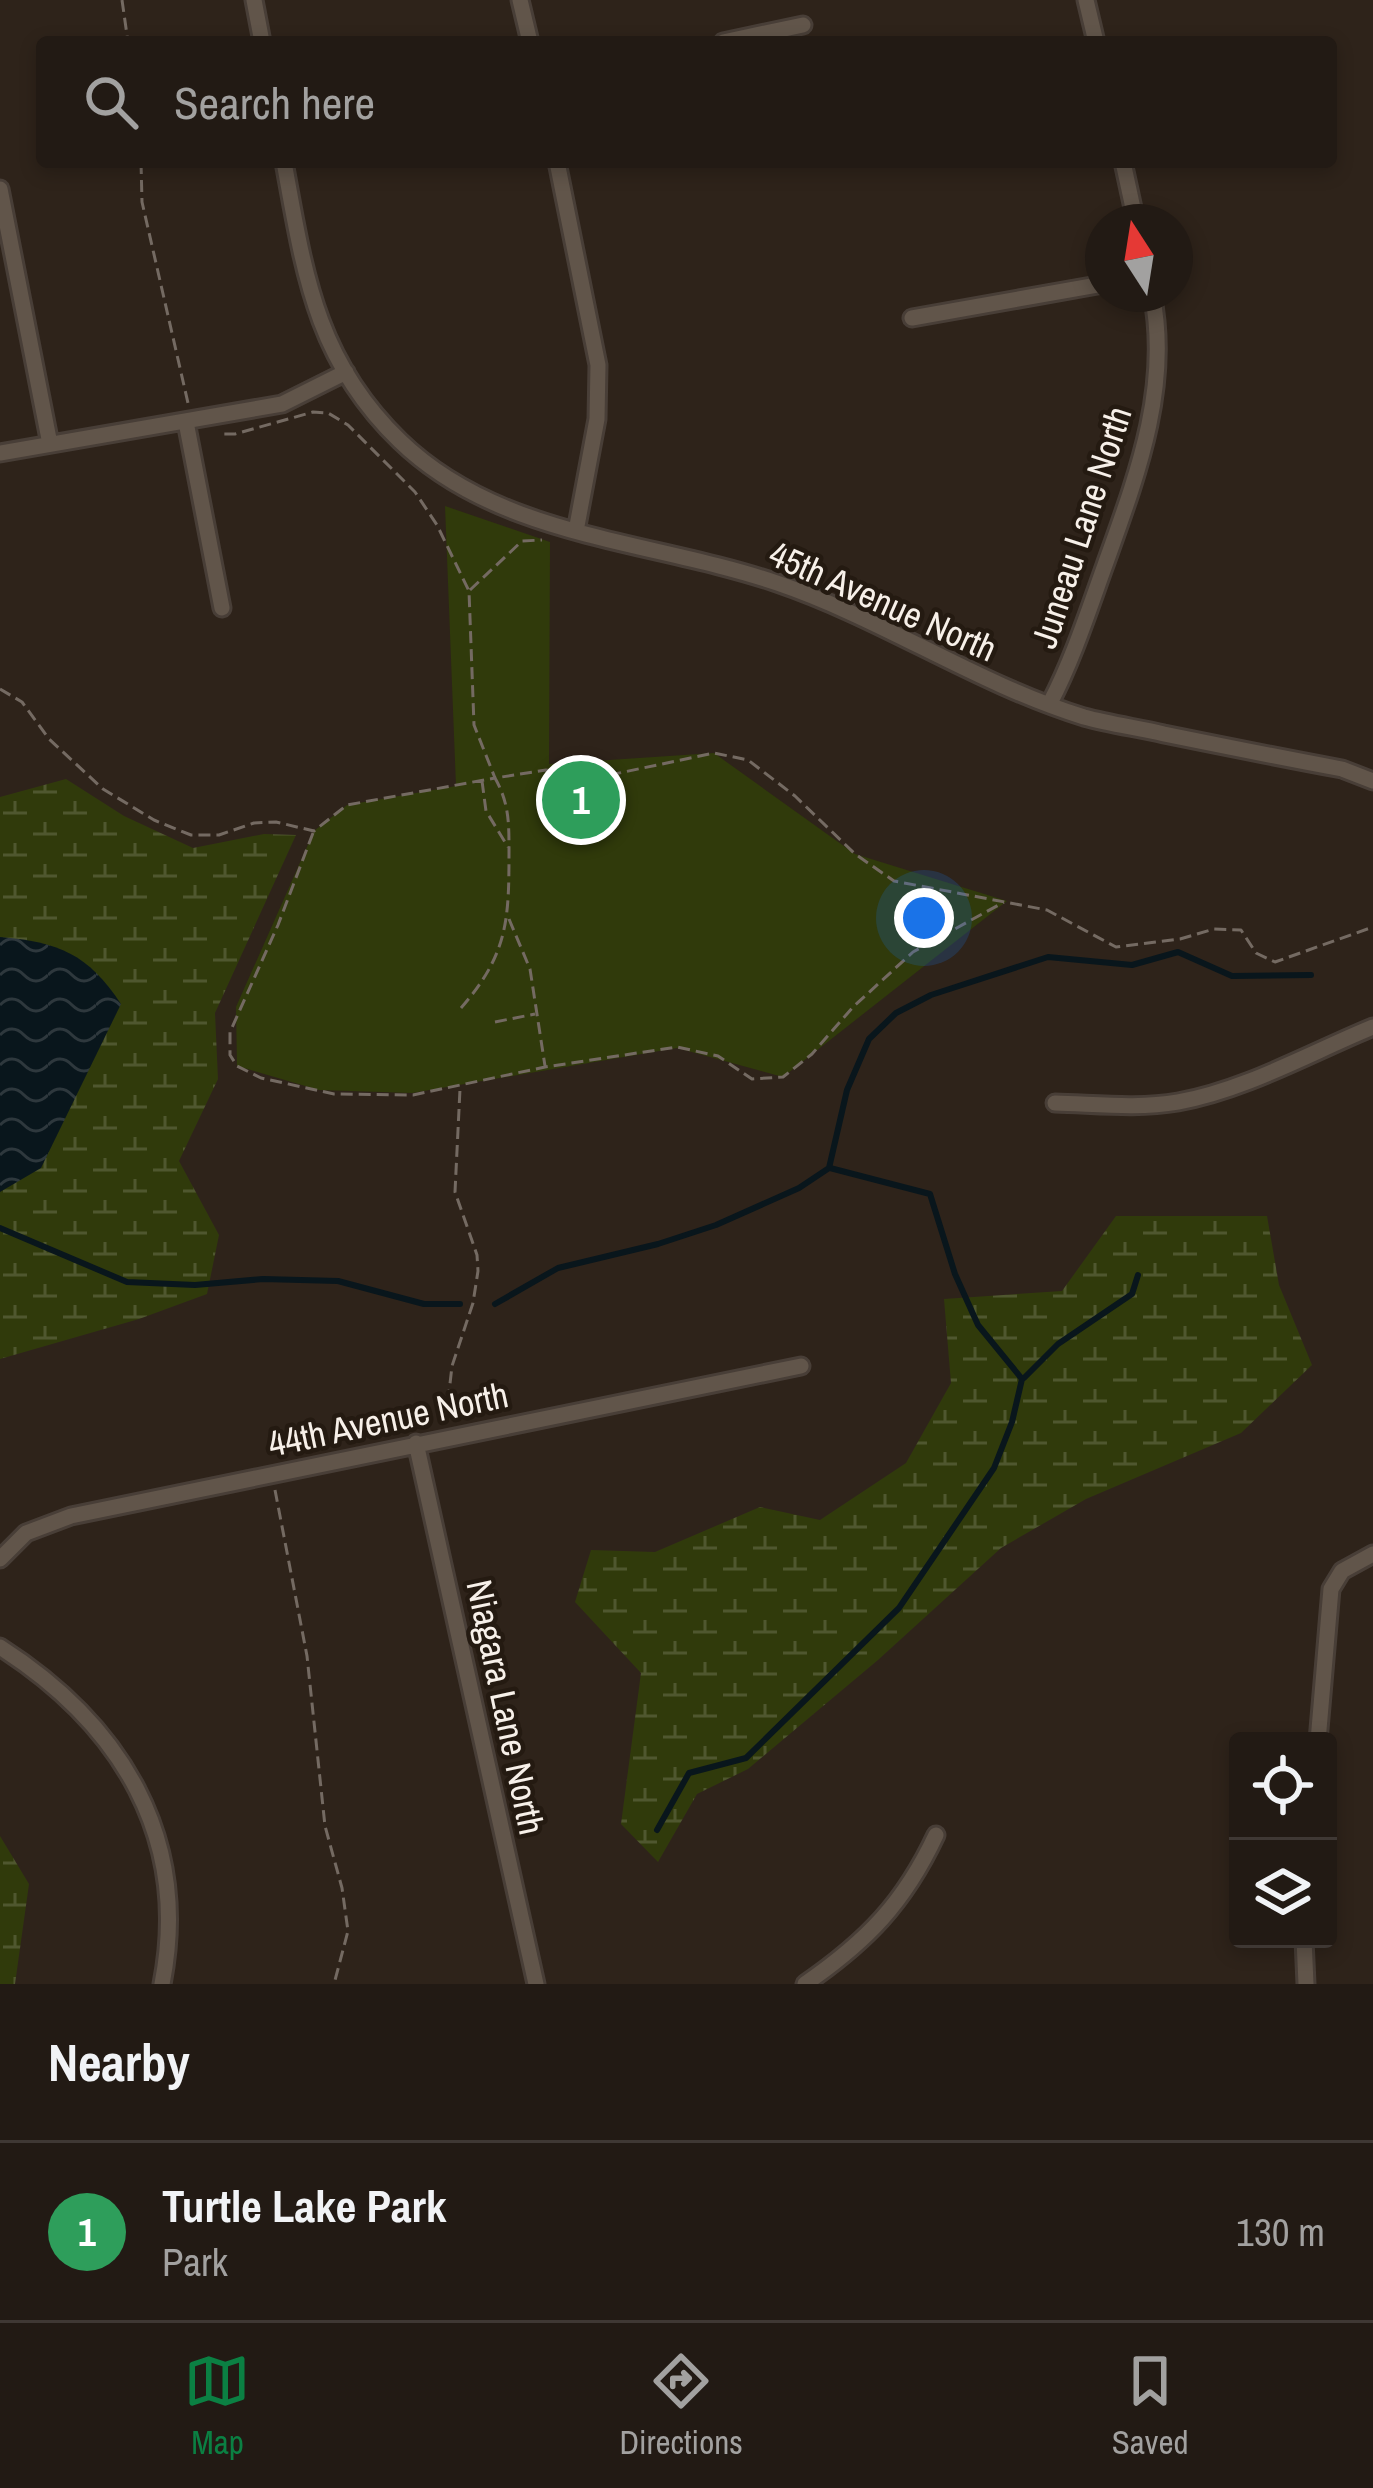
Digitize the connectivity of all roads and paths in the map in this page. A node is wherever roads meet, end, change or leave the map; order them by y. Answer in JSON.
{"nodes":[{"id":1,"x":122,"y":0,"type":"edge"},
{"id":2,"x":254,"y":0,"type":"edge"},
{"id":3,"x":520,"y":0,"type":"edge"},
{"id":4,"x":1087,"y":0,"type":"edge"},
{"id":5,"x":803,"y":25,"type":"dead end"},
{"id":6,"x":127,"y":36,"type":"edge"},
{"id":7,"x":261,"y":36,"type":"edge"},
{"id":8,"x":529,"y":36,"type":"edge"},
{"id":9,"x":751,"y":36,"type":"edge"},
{"id":10,"x":1095,"y":36,"type":"edge"},
{"id":11,"x":141,"y":168,"type":"edge"},
{"id":12,"x":285,"y":168,"type":"edge"},
{"id":13,"x":557,"y":168,"type":"edge"},
{"id":14,"x":1124,"y":168,"type":"edge"},
{"id":15,"x":0,"y":190,"type":"edge"},
{"id":16,"x":1132,"y":204,"type":"edge"},
{"id":17,"x":1085,"y":287,"type":"edge"},
{"id":18,"x":1154,"y":312,"type":"edge"},
{"id":19,"x":912,"y":318,"type":"dead end"},
{"id":20,"x":346,"y":372,"type":"junction"},
{"id":21,"x":193,"y":421,"type":"junction"},
{"id":22,"x":50,"y":444,"type":"junction"},
{"id":23,"x":0,"y":453,"type":"edge"},
{"id":24,"x":555,"y":524,"type":"junction"},
{"id":25,"x":576,"y":531,"type":"junction"},
{"id":26,"x":469,"y":591,"type":"junction"},
{"id":27,"x":222,"y":608,"type":"dead end"},
{"id":28,"x":0,"y":689,"type":"edge"},
{"id":29,"x":1050,"y":704,"type":"junction"},
{"id":30,"x":495,"y":778,"type":"junction"},
{"id":31,"x":482,"y":781,"type":"junction"},
{"id":32,"x":1373,"y":782,"type":"edge"},
{"id":33,"x":314,"y":831,"type":"junction"},
{"id":34,"x":509,"y":848,"type":"junction"},
{"id":35,"x":1007,"y":901,"type":"junction"},
{"id":36,"x":508,"y":918,"type":"junction"},
{"id":37,"x":1373,"y":927,"type":"edge"},
{"id":38,"x":461,"y":1008,"type":"dead end"},
{"id":39,"x":537,"y":1014,"type":"junction"},
{"id":40,"x":495,"y":1022,"type":"dead end"},
{"id":41,"x":1373,"y":1028,"type":"edge"},
{"id":42,"x":545,"y":1067,"type":"junction"},
{"id":43,"x":460,"y":1087,"type":"junction"},
{"id":44,"x":1055,"y":1103,"type":"dead end"},
{"id":45,"x":801,"y":1366,"type":"dead end"},
{"id":46,"x":444,"y":1437,"type":"junction"},
{"id":47,"x":416,"y":1443,"type":"junction"},
{"id":48,"x":271,"y":1474,"type":"junction"},
{"id":49,"x":1373,"y":1554,"type":"edge"},
{"id":50,"x":0,"y":1558,"type":"edge"},
{"id":51,"x":0,"y":1647,"type":"edge"},
{"id":52,"x":1319,"y":1732,"type":"edge"},
{"id":53,"x":936,"y":1835,"type":"dead end"},
{"id":54,"x":1304,"y":1948,"type":"edge"},
{"id":55,"x":163,"y":1984,"type":"edge"},
{"id":56,"x":334,"y":1984,"type":"edge"},
{"id":57,"x":536,"y":1984,"type":"edge"},
{"id":58,"x":805,"y":1984,"type":"edge"},
{"id":59,"x":1306,"y":1984,"type":"edge"}],
"edges":[{"from":1,"to":6,"type":"path"},
{"from":2,"to":7,"type":"street"},
{"from":3,"to":8,"type":"street"},
{"from":4,"to":10,"type":"street"},
{"from":5,"to":9,"type":"street"},
{"from":11,"to":21,"type":"path"},
{"from":12,"to":20,"type":"street","name":"45th Avenue North"},
{"from":13,"to":25,"type":"street"},
{"from":14,"to":16,"type":"street"},
{"from":15,"to":22,"type":"street"},
{"from":17,"to":19,"type":"street"},
{"from":18,"to":29,"type":"street","name":"Juneau Lane North"},
{"from":20,"to":21,"type":"street"},
{"from":20,"to":24,"type":"street","name":"45th Avenue North"},
{"from":21,"to":22,"type":"street"},
{"from":21,"to":26,"type":"path"},
{"from":21,"to":27,"type":"street"},
{"from":22,"to":23,"type":"street"},
{"from":24,"to":25,"type":"street","name":"45th Avenue North"},
{"from":24,"to":26,"type":"path"},
{"from":25,"to":29,"type":"street","name":"45th Avenue North"},
{"from":26,"to":30,"type":"path"},
{"from":28,"to":33,"type":"path"},
{"from":29,"to":32,"type":"street","name":"45th Avenue North"},
{"from":30,"to":31,"type":"path"},
{"from":30,"to":34,"type":"path"},
{"from":30,"to":35,"type":"path"},
{"from":31,"to":33,"type":"path"},
{"from":31,"to":34,"type":"path"},
{"from":33,"to":43,"type":"path"},
{"from":34,"to":36,"type":"path"},
{"from":35,"to":37,"type":"path"},
{"from":35,"to":42,"type":"path"},
{"from":36,"to":38,"type":"path"},
{"from":36,"to":39,"type":"path"},
{"from":39,"to":40,"type":"path"},
{"from":39,"to":42,"type":"path"},
{"from":41,"to":44,"type":"street"},
{"from":42,"to":43,"type":"path"},
{"from":43,"to":46,"type":"path"},
{"from":45,"to":46,"type":"street","name":"44th Avenue North"},
{"from":46,"to":47,"type":"street","name":"44th Avenue North"},
{"from":47,"to":48,"type":"street","name":"44th Avenue North"},
{"from":47,"to":57,"type":"street","name":"Niagara Lane North"},
{"from":48,"to":50,"type":"street","name":"44th Avenue North"},
{"from":48,"to":56,"type":"path"},
{"from":49,"to":52,"type":"street"},
{"from":51,"to":55,"type":"street"},
{"from":53,"to":58,"type":"street"},
{"from":54,"to":59,"type":"street"}]}
